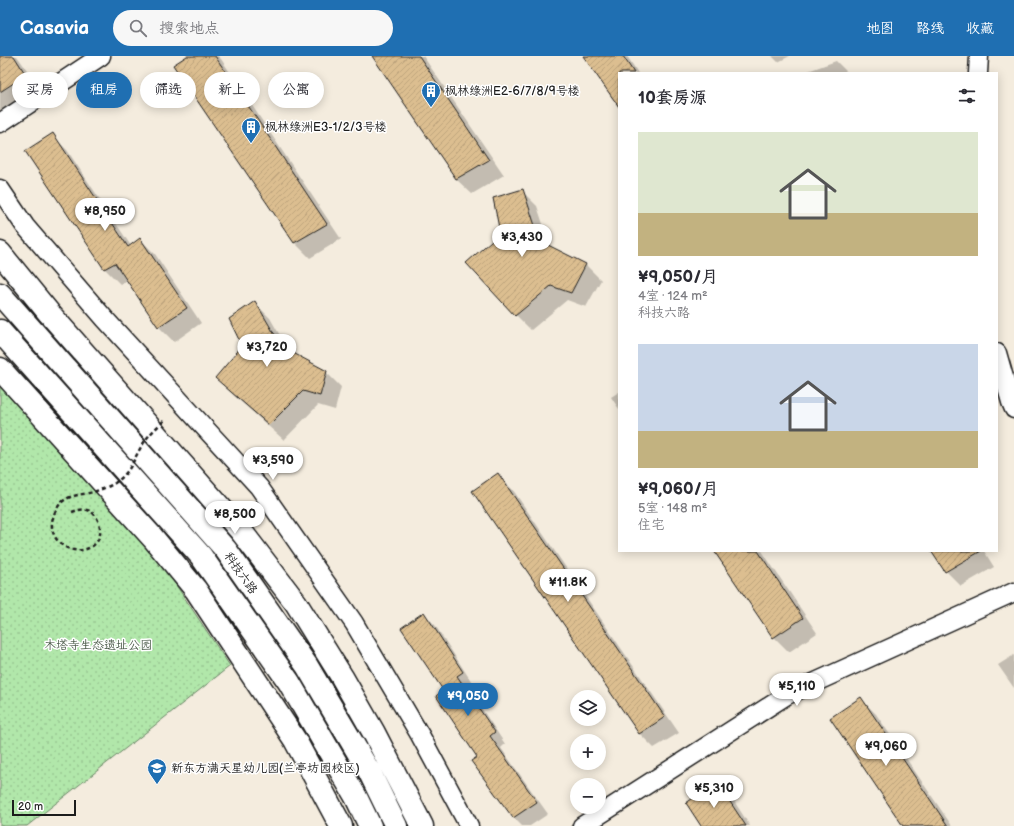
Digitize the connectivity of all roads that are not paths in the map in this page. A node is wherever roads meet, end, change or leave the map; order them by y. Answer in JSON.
{"nodes":[{"id":1,"x":101,"y":56,"type":"edge"},
{"id":2,"x":979,"y":56,"type":"edge"},
{"id":3,"x":978,"y":72,"type":"edge"},
{"id":4,"x":0,"y":123,"type":"edge"},
{"id":5,"x":0,"y":189,"type":"edge"},
{"id":6,"x":0,"y":253,"type":"edge"},
{"id":7,"x":0,"y":294,"type":"edge"},
{"id":8,"x":0,"y":331,"type":"edge"},
{"id":9,"x":998,"y":356,"type":"edge"},
{"id":10,"x":0,"y":369,"type":"edge"},
{"id":11,"x":1014,"y":409,"type":"edge"},
{"id":12,"x":1014,"y":592,"type":"edge"},
{"id":13,"x":341,"y":826,"type":"edge"},
{"id":14,"x":370,"y":826,"type":"edge"},
{"id":15,"x":396,"y":826,"type":"edge"},
{"id":16,"x":422,"y":826,"type":"edge"},
{"id":17,"x":469,"y":826,"type":"edge"},
{"id":18,"x":582,"y":826,"type":"edge"}],
"edges":[{"from":1,"to":4,"type":"street"},
{"from":2,"to":3,"type":"street"},
{"from":5,"to":17,"type":"street"},
{"from":6,"to":16,"type":"main road"},
{"from":7,"to":15,"type":"main road","name":"科技六路"},
{"from":8,"to":14,"type":"main road","name":"科技六路"},
{"from":9,"to":11,"type":"street"},
{"from":10,"to":13,"type":"main road"},
{"from":12,"to":18,"type":"street"}]}
